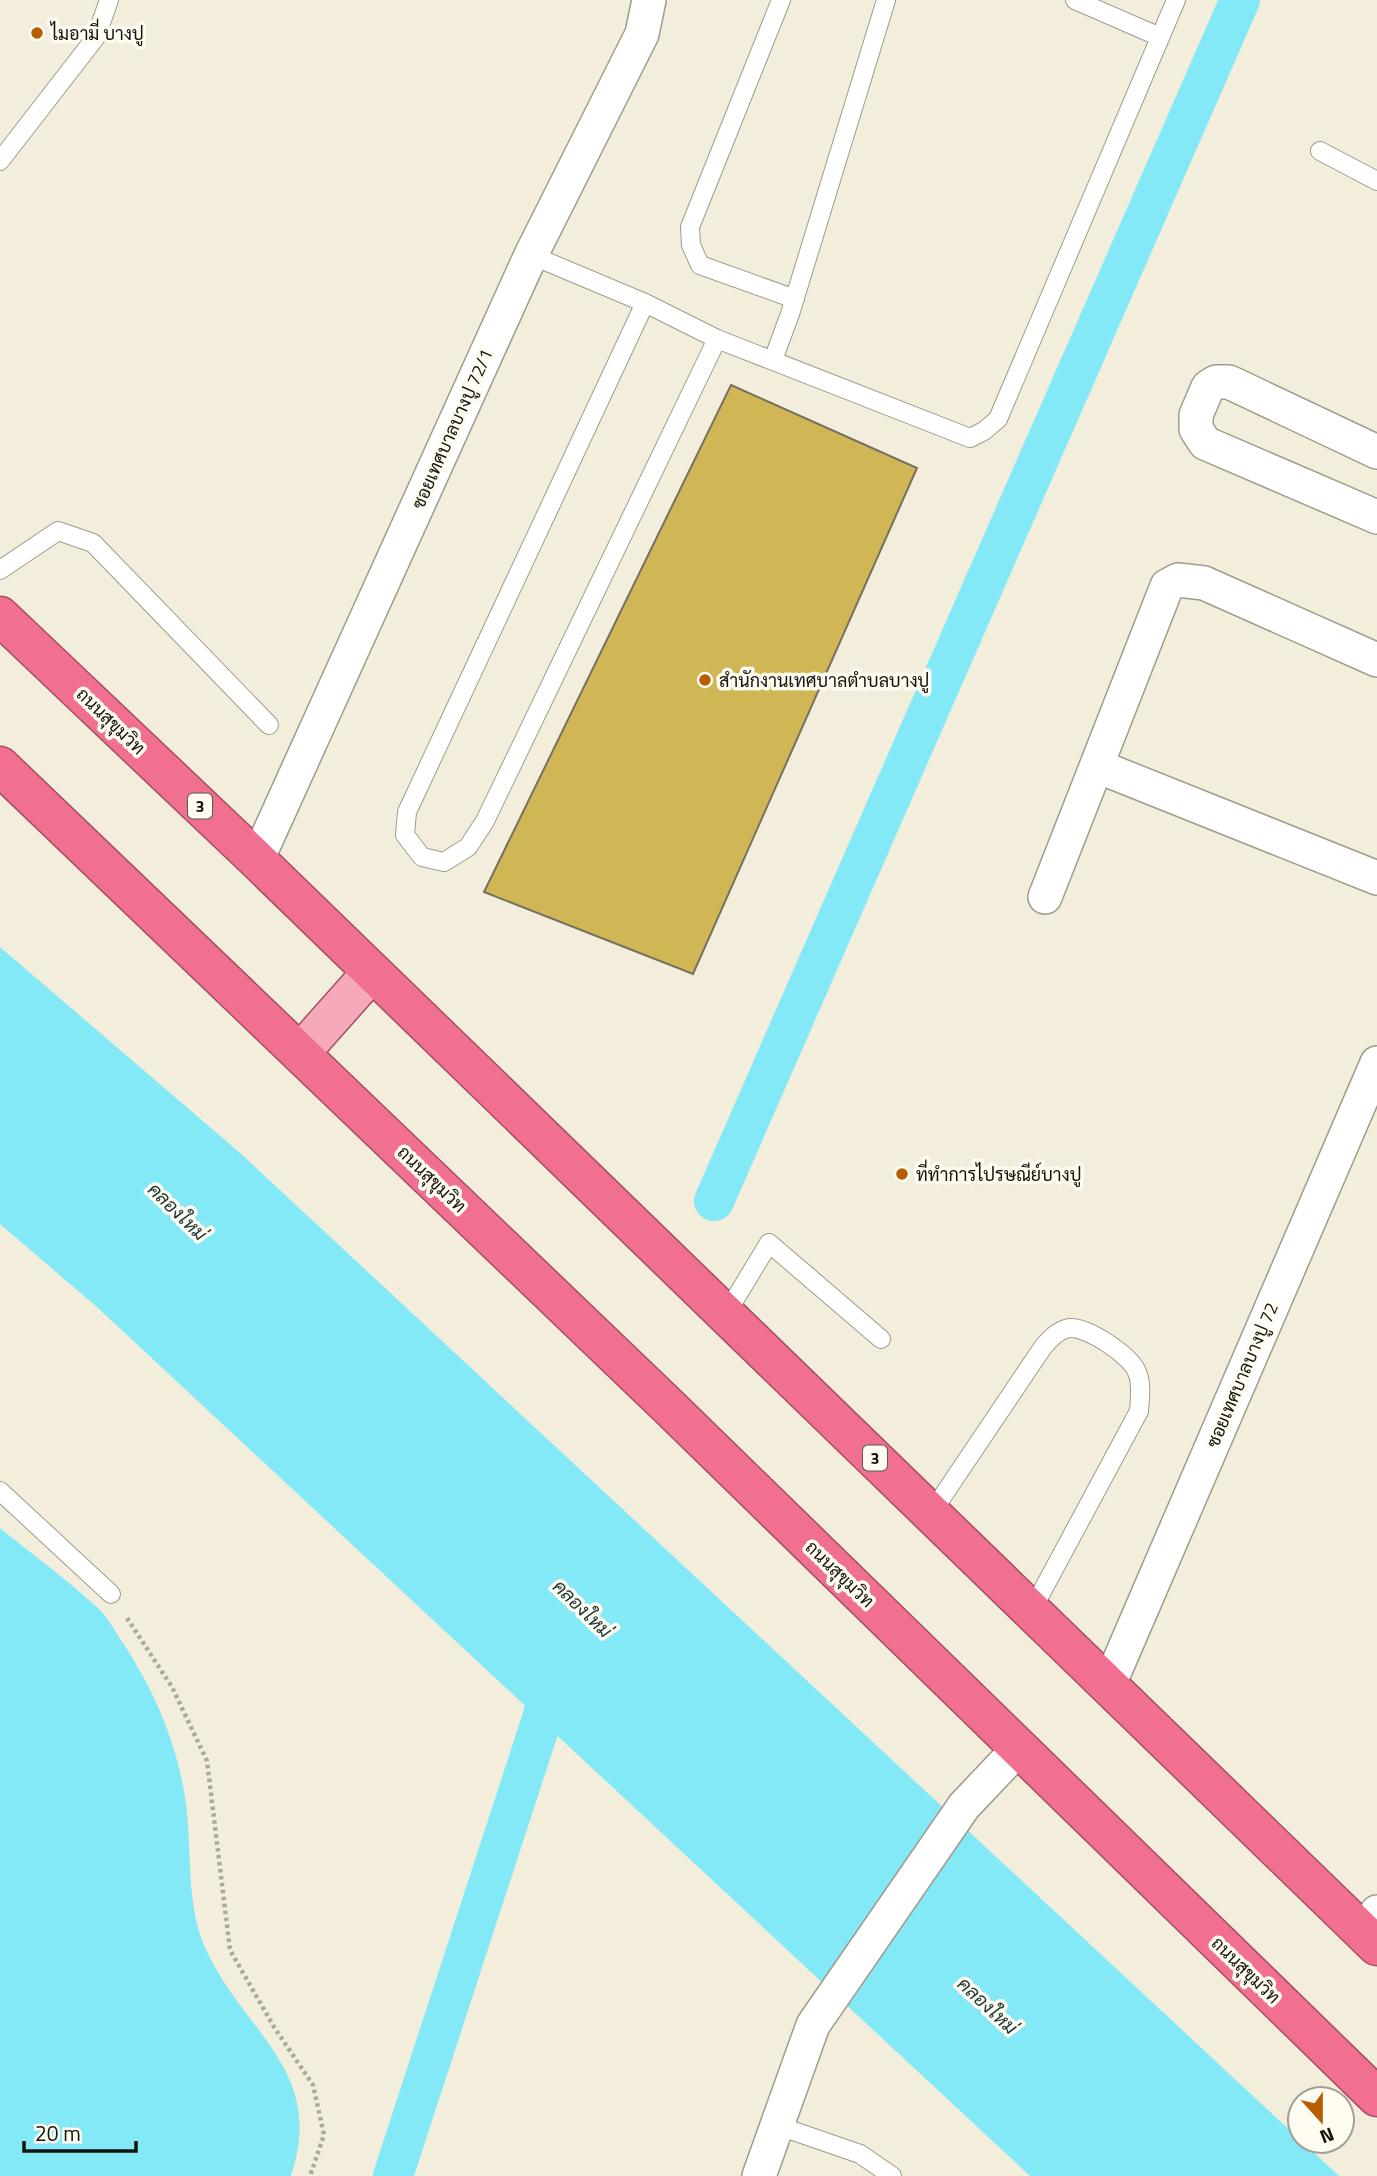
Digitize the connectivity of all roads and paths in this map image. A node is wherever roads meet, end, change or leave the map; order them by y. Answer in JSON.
{"nodes":[{"id":1,"x":109,"y":0,"type":"edge"},
{"id":2,"x":649,"y":0,"type":"edge"},
{"id":3,"x":781,"y":0,"type":"edge"},
{"id":4,"x":886,"y":0,"type":"edge"},
{"id":5,"x":1074,"y":0,"type":"edge"},
{"id":6,"x":1176,"y":0,"type":"edge"},
{"id":7,"x":1160,"y":37,"type":"junction"},
{"id":8,"x":1320,"y":151,"type":"dead end"},
{"id":9,"x":0,"y":162,"type":"edge"},
{"id":10,"x":1377,"y":181,"type":"edge"},
{"id":11,"x":531,"y":255,"type":"junction"},
{"id":12,"x":795,"y":299,"type":"junction"},
{"id":13,"x":645,"y":303,"type":"junction"},
{"id":14,"x":717,"y":339,"type":"junction"},
{"id":15,"x":773,"y":360,"type":"junction"},
{"id":16,"x":1377,"y":452,"type":"edge"},
{"id":17,"x":1377,"y":517,"type":"edge"},
{"id":18,"x":0,"y":570,"type":"edge"},
{"id":19,"x":0,"y":616,"type":"edge"},
{"id":20,"x":1377,"y":660,"type":"edge"},
{"id":21,"x":269,"y":725,"type":"dead end"},
{"id":22,"x":1097,"y":765,"type":"junction"},
{"id":23,"x":0,"y":766,"type":"edge"},
{"id":24,"x":257,"y":860,"type":"junction"},
{"id":25,"x":1377,"y":878,"type":"edge"},
{"id":26,"x":1045,"y":897,"type":"dead end"},
{"id":27,"x":372,"y":972,"type":"junction"},
{"id":28,"x":301,"y":1052,"type":"junction"},
{"id":29,"x":1377,"y":1063,"type":"edge"},
{"id":30,"x":726,"y":1314,"type":"junction"},
{"id":31,"x":881,"y":1339,"type":"dead end"},
{"id":32,"x":0,"y":1491,"type":"edge"},
{"id":33,"x":932,"y":1512,"type":"junction"},
{"id":34,"x":111,"y":1594,"type":"joint"},
{"id":35,"x":1032,"y":1610,"type":"junction"},
{"id":36,"x":1108,"y":1687,"type":"junction"},
{"id":37,"x":1018,"y":1749,"type":"junction"},
{"id":38,"x":1373,"y":1931,"type":"edge"},
{"id":39,"x":1377,"y":2097,"type":"edge"},
{"id":40,"x":776,"y":2125,"type":"junction"},
{"id":41,"x":310,"y":2176,"type":"edge"},
{"id":42,"x":759,"y":2176,"type":"edge"},
{"id":43,"x":892,"y":2176,"type":"edge"}],
"edges":[{"from":1,"to":9,"type":"lane"},
{"from":2,"to":11,"type":"street","name":"ซอยเทศบาลบางปู 72/1"},
{"from":3,"to":12,"type":"lane"},
{"from":4,"to":12,"type":"lane"},
{"from":5,"to":7,"type":"lane"},
{"from":6,"to":7,"type":"lane"},
{"from":7,"to":15,"type":"lane"},
{"from":8,"to":10,"type":"lane"},
{"from":11,"to":13,"type":"lane"},
{"from":11,"to":24,"type":"street","name":"ซอยเทศบาลบางปู 72/1"},
{"from":12,"to":15,"type":"lane"},
{"from":13,"to":14,"type":"lane"},
{"from":13,"to":14,"type":"lane"},
{"from":14,"to":15,"type":"lane"},
{"from":16,"to":17,"type":"street"},
{"from":18,"to":21,"type":"lane"},
{"from":19,"to":24,"type":"highway","name":"ถนนสุขุมวิท","number":"3"},
{"from":20,"to":22,"type":"street"},
{"from":22,"to":25,"type":"street"},
{"from":22,"to":26,"type":"street"},
{"from":23,"to":28,"type":"highway","name":"ถนนสุขุมวิท"},
{"from":24,"to":27,"type":"highway","name":"ถนนสุขุมวิท","number":"3"},
{"from":27,"to":28,"type":"main road"},
{"from":27,"to":30,"type":"highway","name":"ถนนสุขุมวิท","number":"3"},
{"from":28,"to":37,"type":"highway","name":"ถนนสุขุมวิท"},
{"from":29,"to":36,"type":"street","name":"ซอยเทศบาลบางปู 72"},
{"from":30,"to":31,"type":"lane"},
{"from":30,"to":33,"type":"highway","name":"ถนนสุขุมวิท","number":"3"},
{"from":32,"to":34,"type":"lane"},
{"from":33,"to":35,"type":"highway","name":"ถนนสุขุมวิท","number":"3"},
{"from":33,"to":35,"type":"lane"},
{"from":34,"to":41,"type":"path"},
{"from":35,"to":36,"type":"highway","name":"ถนนสุขุมวิท","number":"3"},
{"from":36,"to":38,"type":"highway","name":"ถนนสุขุมวิท","number":"3"},
{"from":37,"to":39,"type":"highway","name":"ถนนสุขุมวิท"},
{"from":37,"to":40,"type":"street"},
{"from":40,"to":42,"type":"street"},
{"from":40,"to":43,"type":"lane"}]}
